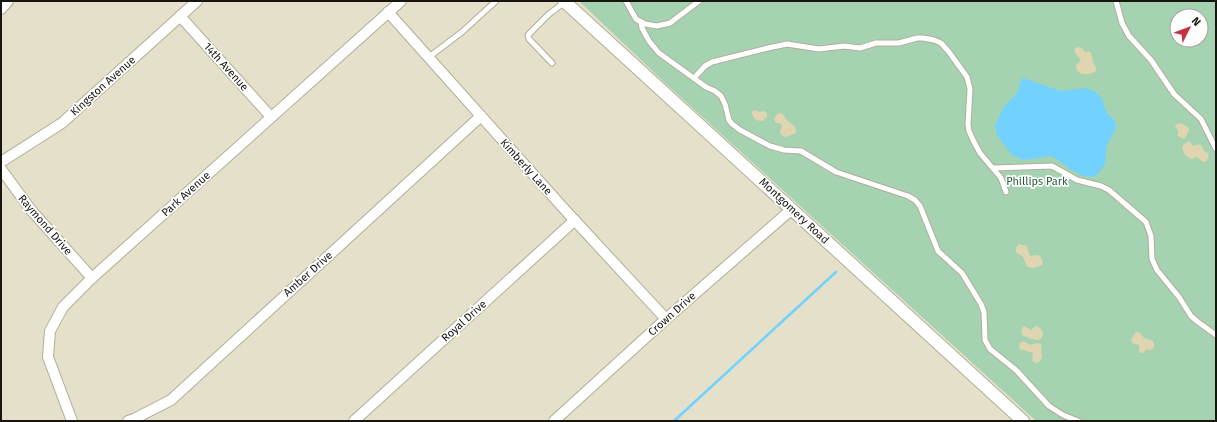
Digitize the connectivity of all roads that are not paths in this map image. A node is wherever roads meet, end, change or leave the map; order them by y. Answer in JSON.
{"nodes":[{"id":1,"x":8,"y":1,"type":"edge"},
{"id":2,"x":197,"y":1,"type":"edge"},
{"id":3,"x":401,"y":1,"type":"edge"},
{"id":4,"x":496,"y":1,"type":"edge"},
{"id":5,"x":565,"y":1,"type":"edge"},
{"id":6,"x":626,"y":1,"type":"edge"},
{"id":7,"x":699,"y":1,"type":"edge"},
{"id":8,"x":1116,"y":1,"type":"edge"},
{"id":9,"x":1,"y":9,"type":"edge"},
{"id":10,"x":388,"y":12,"type":"junction"},
{"id":11,"x":180,"y":16,"type":"junction"},
{"id":12,"x":641,"y":22,"type":"junction"},
{"id":13,"x":429,"y":57,"type":"junction"},
{"id":14,"x":552,"y":63,"type":"dead end"},
{"id":15,"x":694,"y":78,"type":"junction"},
{"id":16,"x":481,"y":116,"type":"junction"},
{"id":17,"x":271,"y":117,"type":"junction"},
{"id":18,"x":1216,"y":149,"type":"edge"},
{"id":19,"x":1,"y":162,"type":"edge"},
{"id":20,"x":993,"y":168,"type":"junction"},
{"id":21,"x":1,"y":169,"type":"edge"},
{"id":22,"x":1006,"y":192,"type":"dead end"},
{"id":23,"x":792,"y":209,"type":"junction"},
{"id":24,"x":575,"y":220,"type":"junction"},
{"id":25,"x":92,"y":278,"type":"junction"},
{"id":26,"x":666,"y":319,"type":"junction"},
{"id":27,"x":1216,"y":334,"type":"edge"},
{"id":28,"x":72,"y":421,"type":"edge"},
{"id":29,"x":128,"y":421,"type":"edge"},
{"id":30,"x":354,"y":421,"type":"edge"},
{"id":31,"x":554,"y":421,"type":"edge"},
{"id":32,"x":1023,"y":421,"type":"edge"},
{"id":33,"x":1078,"y":421,"type":"edge"}],
"edges":[{"from":1,"to":9,"type":"street"},
{"from":2,"to":11,"type":"street","name":"Kingston Avenue"},
{"from":3,"to":10,"type":"street","name":"Park Avenue"},
{"from":4,"to":13,"type":"lane"},
{"from":5,"to":14,"type":"lane"},
{"from":5,"to":23,"type":"street","name":"Montgomery Road"},
{"from":6,"to":12,"type":"lane"},
{"from":7,"to":12,"type":"lane"},
{"from":8,"to":18,"type":"lane"},
{"from":10,"to":13,"type":"street","name":"Kimberly Lane"},
{"from":10,"to":17,"type":"street","name":"Park Avenue"},
{"from":11,"to":17,"type":"street","name":"14th Avenue"},
{"from":11,"to":19,"type":"street","name":"Kingston Avenue"},
{"from":12,"to":15,"type":"lane"},
{"from":13,"to":16,"type":"street","name":"Kimberly Lane"},
{"from":15,"to":20,"type":"lane"},
{"from":15,"to":33,"type":"lane"},
{"from":16,"to":24,"type":"street","name":"Kimberly Lane"},
{"from":16,"to":29,"type":"street","name":"Amber Drive"},
{"from":17,"to":25,"type":"street","name":"Park Avenue"},
{"from":20,"to":22,"type":"lane"},
{"from":20,"to":27,"type":"lane"},
{"from":21,"to":25,"type":"street","name":"Raymond Drive"},
{"from":23,"to":26,"type":"street","name":"Crown Drive"},
{"from":23,"to":32,"type":"street","name":"Montgomery Road"},
{"from":24,"to":26,"type":"street","name":"Kimberly Lane"},
{"from":24,"to":30,"type":"street","name":"Royal Drive"},
{"from":25,"to":28,"type":"street","name":"Park Avenue"},
{"from":26,"to":31,"type":"street","name":"Crown Drive"}]}
